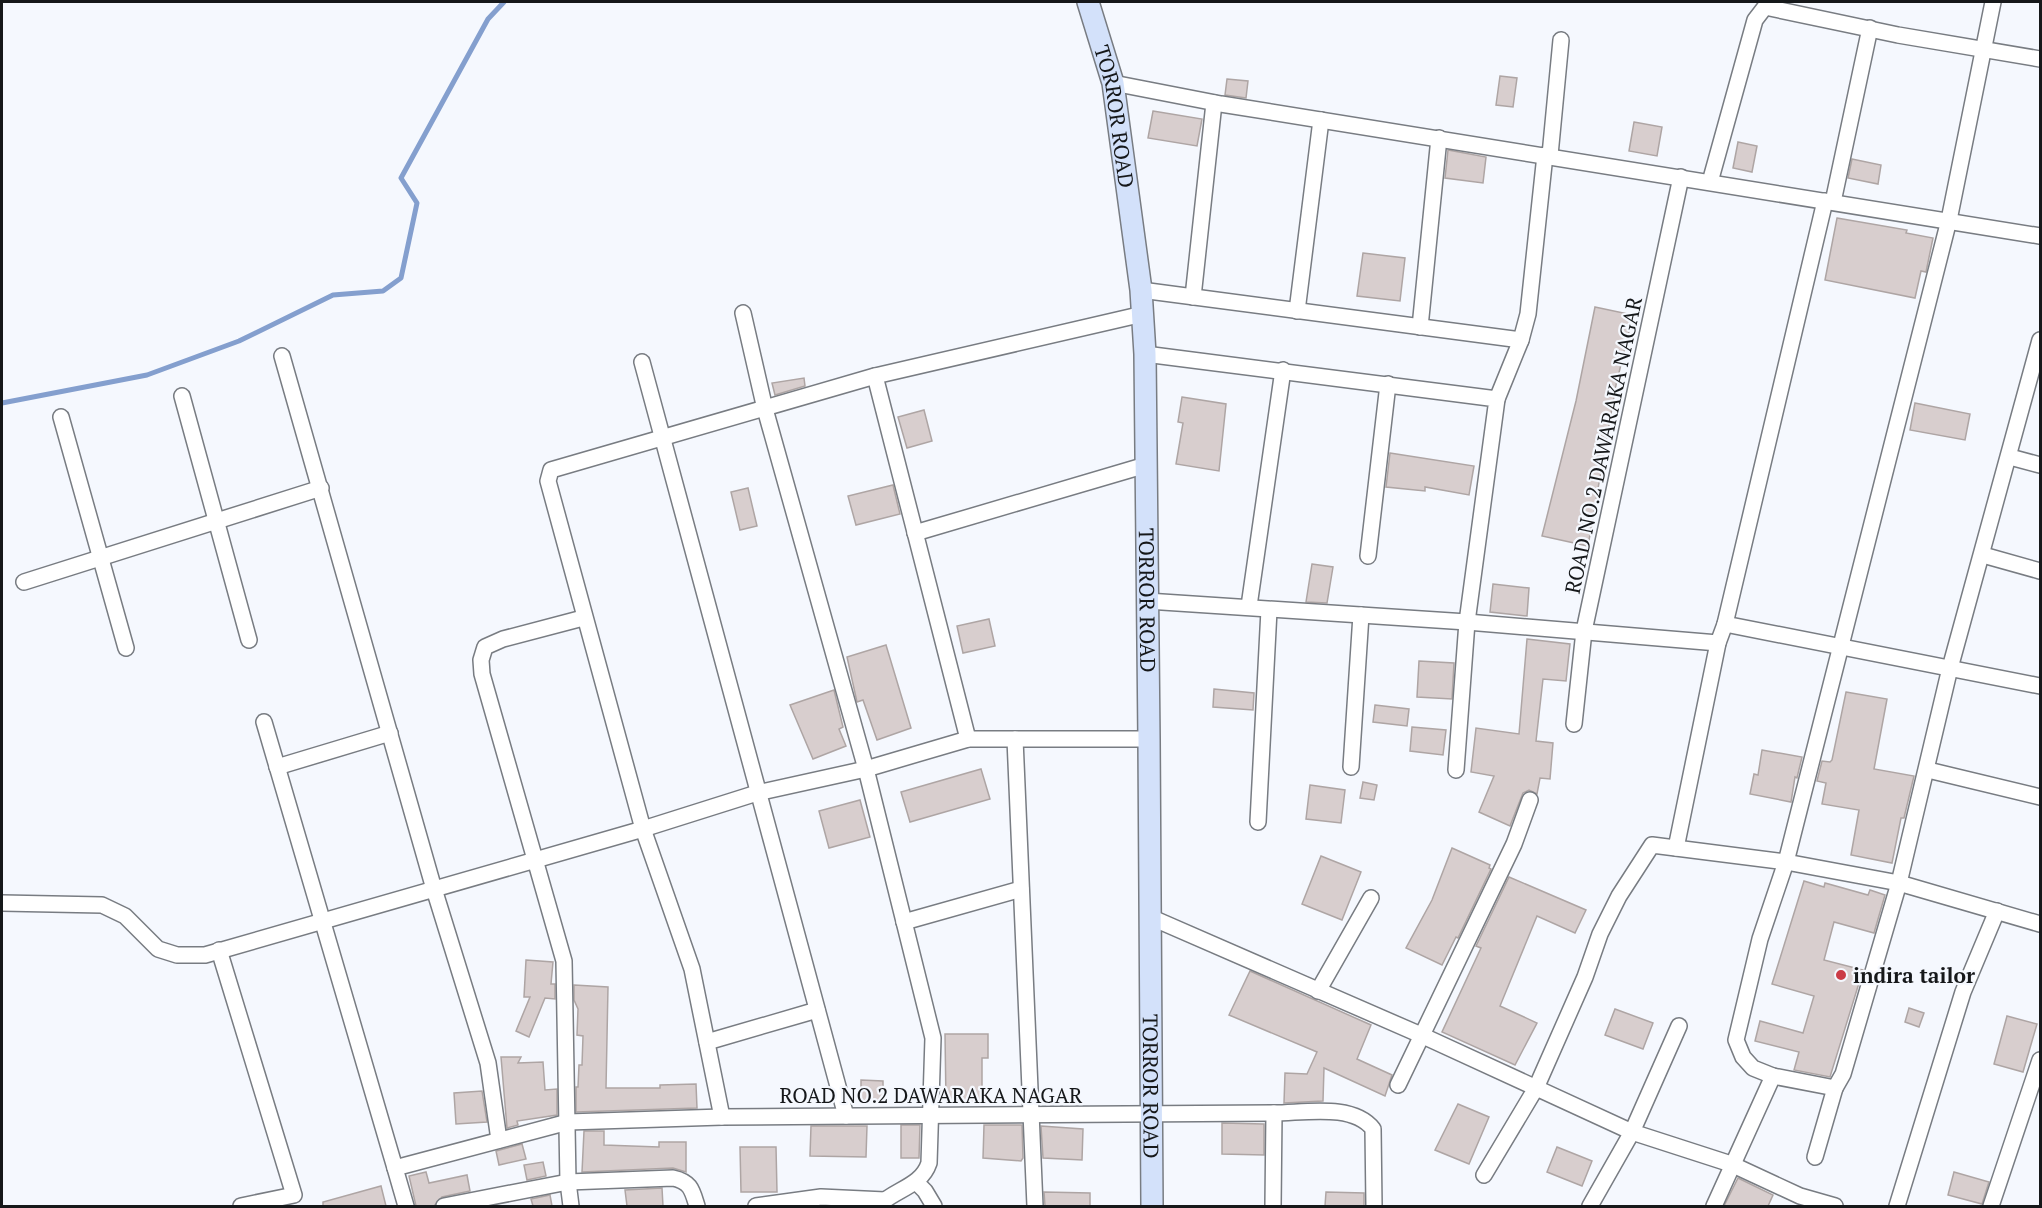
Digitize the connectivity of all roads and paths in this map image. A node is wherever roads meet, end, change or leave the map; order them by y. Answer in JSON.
{"nodes":[{"id":1,"x":1088,"y":2,"type":"edge"},
{"id":2,"x":1993,"y":2,"type":"edge"},
{"id":3,"x":1870,"y":28,"type":"junction"},
{"id":4,"x":1561,"y":39,"type":"dead end"},
{"id":5,"x":1984,"y":50,"type":"junction"},
{"id":6,"x":2040,"y":59,"type":"edge"},
{"id":7,"x":1113,"y":83,"type":"junction"},
{"id":8,"x":1214,"y":103,"type":"junction"},
{"id":9,"x":1322,"y":120,"type":"junction"},
{"id":10,"x":1439,"y":138,"type":"junction"},
{"id":11,"x":1547,"y":155,"type":"junction"},
{"id":12,"x":1682,"y":177,"type":"junction"},
{"id":13,"x":1710,"y":182,"type":"junction"},
{"id":14,"x":1829,"y":202,"type":"junction"},
{"id":15,"x":1949,"y":220,"type":"junction"},
{"id":16,"x":2040,"y":236,"type":"edge"},
{"id":17,"x":1142,"y":290,"type":"junction"},
{"id":18,"x":1193,"y":297,"type":"junction"},
{"id":19,"x":1297,"y":311,"type":"junction"},
{"id":20,"x":743,"y":313,"type":"dead end"},
{"id":21,"x":1143,"y":314,"type":"junction"},
{"id":22,"x":1420,"y":327,"type":"junction"},
{"id":23,"x":1521,"y":340,"type":"junction"},
{"id":24,"x":2040,"y":351,"type":"edge"},
{"id":25,"x":1145,"y":354,"type":"junction"},
{"id":26,"x":282,"y":356,"type":"dead end"},
{"id":27,"x":642,"y":362,"type":"dead end"},
{"id":28,"x":1283,"y":370,"type":"junction"},
{"id":29,"x":875,"y":375,"type":"junction"},
{"id":30,"x":1388,"y":384,"type":"junction"},
{"id":31,"x":182,"y":396,"type":"dead end"},
{"id":32,"x":1497,"y":399,"type":"junction"},
{"id":33,"x":765,"y":409,"type":"junction"},
{"id":34,"x":61,"y":417,"type":"dead end"},
{"id":35,"x":663,"y":438,"type":"junction"},
{"id":36,"x":2010,"y":457,"type":"junction"},
{"id":37,"x":1146,"y":465,"type":"junction"},
{"id":38,"x":2040,"y":465,"type":"edge"},
{"id":39,"x":321,"y":488,"type":"junction"},
{"id":40,"x":217,"y":521,"type":"junction"},
{"id":41,"x":915,"y":533,"type":"junction"},
{"id":42,"x":1983,"y":555,"type":"junction"},
{"id":43,"x":1368,"y":556,"type":"dead end"},
{"id":44,"x":100,"y":560,"type":"junction"},
{"id":45,"x":2040,"y":571,"type":"edge"},
{"id":46,"x":24,"y":582,"type":"dead end"},
{"id":47,"x":1147,"y":601,"type":"junction"},
{"id":48,"x":1249,"y":606,"type":"junction"},
{"id":49,"x":1269,"y":610,"type":"junction"},
{"id":50,"x":1361,"y":615,"type":"junction"},
{"id":51,"x":583,"y":618,"type":"junction"},
{"id":52,"x":1467,"y":622,"type":"junction"},
{"id":53,"x":1725,"y":624,"type":"junction"},
{"id":54,"x":1584,"y":631,"type":"junction"},
{"id":55,"x":249,"y":640,"type":"dead end"},
{"id":56,"x":1718,"y":643,"type":"junction"},
{"id":57,"x":126,"y":648,"type":"dead end"},
{"id":58,"x":1841,"y":648,"type":"junction"},
{"id":59,"x":1950,"y":668,"type":"junction"},
{"id":60,"x":2040,"y":686,"type":"edge"},
{"id":61,"x":264,"y":722,"type":"dead end"},
{"id":62,"x":1574,"y":724,"type":"dead end"},
{"id":63,"x":390,"y":733,"type":"junction"},
{"id":64,"x":968,"y":739,"type":"junction"},
{"id":65,"x":1015,"y":739,"type":"junction"},
{"id":66,"x":1149,"y":739,"type":"junction"},
{"id":67,"x":277,"y":766,"type":"junction"},
{"id":68,"x":1351,"y":767,"type":"dead end"},
{"id":69,"x":866,"y":769,"type":"junction"},
{"id":70,"x":1456,"y":770,"type":"dead end"},
{"id":71,"x":1928,"y":770,"type":"junction"},
{"id":72,"x":757,"y":793,"type":"junction"},
{"id":73,"x":2040,"y":796,"type":"edge"},
{"id":74,"x":1530,"y":800,"type":"dead end"},
{"id":75,"x":1258,"y":822,"type":"dead end"},
{"id":76,"x":643,"y":830,"type":"junction"},
{"id":77,"x":1676,"y":848,"type":"junction"},
{"id":78,"x":534,"y":859,"type":"junction"},
{"id":79,"x":1786,"y":862,"type":"junction"},
{"id":80,"x":1899,"y":883,"type":"junction"},
{"id":81,"x":434,"y":889,"type":"junction"},
{"id":82,"x":1021,"y":889,"type":"junction"},
{"id":83,"x":1371,"y":898,"type":"dead end"},
{"id":84,"x":2,"y":903,"type":"edge"},
{"id":85,"x":1997,"y":911,"type":"junction"},
{"id":86,"x":1150,"y":917,"type":"junction"},
{"id":87,"x":322,"y":922,"type":"junction"},
{"id":88,"x":904,"y":922,"type":"junction"},
{"id":89,"x":2040,"y":924,"type":"edge"},
{"id":90,"x":219,"y":950,"type":"junction"},
{"id":91,"x":1318,"y":991,"type":"junction"},
{"id":92,"x":817,"y":1010,"type":"junction"},
{"id":93,"x":1679,"y":1026,"type":"dead end"},
{"id":94,"x":1421,"y":1035,"type":"junction"},
{"id":95,"x":707,"y":1042,"type":"junction"},
{"id":96,"x":2040,"y":1060,"type":"edge"},
{"id":97,"x":1773,"y":1076,"type":"junction"},
{"id":98,"x":1398,"y":1085,"type":"dead end"},
{"id":99,"x":1536,"y":1088,"type":"junction"},
{"id":100,"x":1835,"y":1088,"type":"junction"},
{"id":101,"x":1274,"y":1113,"type":"junction"},
{"id":102,"x":1152,"y":1115,"type":"junction"},
{"id":103,"x":846,"y":1116,"type":"junction"},
{"id":104,"x":933,"y":1116,"type":"junction"},
{"id":105,"x":1033,"y":1116,"type":"junction"},
{"id":106,"x":722,"y":1117,"type":"junction"},
{"id":107,"x":568,"y":1122,"type":"junction"},
{"id":108,"x":1632,"y":1132,"type":"junction"},
{"id":109,"x":499,"y":1140,"type":"junction"},
{"id":110,"x":1815,"y":1157,"type":"dead end"},
{"id":111,"x":1731,"y":1164,"type":"junction"},
{"id":112,"x":395,"y":1168,"type":"junction"},
{"id":113,"x":1484,"y":1175,"type":"dead end"},
{"id":114,"x":568,"y":1182,"type":"junction"},
{"id":115,"x":917,"y":1183,"type":"junction"},
{"id":116,"x":881,"y":1203,"type":"edge"},
{"id":117,"x":241,"y":1206,"type":"edge"},
{"id":118,"x":406,"y":1206,"type":"edge"},
{"id":119,"x":444,"y":1206,"type":"edge"},
{"id":120,"x":571,"y":1206,"type":"edge"},
{"id":121,"x":697,"y":1206,"type":"edge"},
{"id":122,"x":756,"y":1206,"type":"edge"},
{"id":123,"x":934,"y":1206,"type":"edge"},
{"id":124,"x":1035,"y":1206,"type":"edge"},
{"id":125,"x":1152,"y":1206,"type":"edge"},
{"id":126,"x":1273,"y":1206,"type":"edge"},
{"id":127,"x":1374,"y":1206,"type":"edge"},
{"id":128,"x":1590,"y":1206,"type":"edge"},
{"id":129,"x":1714,"y":1206,"type":"edge"},
{"id":130,"x":1835,"y":1206,"type":"edge"},
{"id":131,"x":1897,"y":1206,"type":"edge"},
{"id":132,"x":1991,"y":1206,"type":"edge"}],
"edges":[{"from":1,"to":7,"type":"street","name":"TORROR ROAD"},
{"from":2,"to":5,"type":"street"},
{"from":3,"to":5,"type":"street"},
{"from":3,"to":13,"type":"street"},
{"from":3,"to":14,"type":"street"},
{"from":4,"to":11,"type":"street"},
{"from":5,"to":6,"type":"street"},
{"from":5,"to":15,"type":"street"},
{"from":7,"to":8,"type":"street"},
{"from":7,"to":17,"type":"street","name":"TORROR ROAD"},
{"from":8,"to":9,"type":"street"},
{"from":8,"to":18,"type":"street"},
{"from":9,"to":10,"type":"street"},
{"from":9,"to":19,"type":"street"},
{"from":10,"to":11,"type":"street"},
{"from":10,"to":22,"type":"street"},
{"from":11,"to":12,"type":"street"},
{"from":11,"to":23,"type":"street"},
{"from":12,"to":13,"type":"street"},
{"from":12,"to":54,"type":"street","name":"ROAD NO.2 DAWARAKA NAGAR"},
{"from":13,"to":14,"type":"street"},
{"from":14,"to":15,"type":"street"},
{"from":14,"to":53,"type":"street"},
{"from":15,"to":16,"type":"street"},
{"from":15,"to":58,"type":"street"},
{"from":17,"to":18,"type":"street"},
{"from":17,"to":21,"type":"street","name":"TORROR ROAD"},
{"from":18,"to":19,"type":"street"},
{"from":19,"to":22,"type":"street"},
{"from":20,"to":33,"type":"street"},
{"from":21,"to":25,"type":"street","name":"TORROR ROAD"},
{"from":21,"to":29,"type":"street"},
{"from":22,"to":23,"type":"street"},
{"from":23,"to":32,"type":"street"},
{"from":24,"to":36,"type":"street"},
{"from":25,"to":28,"type":"street"},
{"from":25,"to":37,"type":"street","name":"TORROR ROAD"},
{"from":26,"to":39,"type":"street"},
{"from":27,"to":35,"type":"street"},
{"from":28,"to":30,"type":"street"},
{"from":28,"to":48,"type":"street"},
{"from":29,"to":33,"type":"street"},
{"from":29,"to":41,"type":"street"},
{"from":30,"to":32,"type":"street"},
{"from":30,"to":43,"type":"street"},
{"from":31,"to":40,"type":"street"},
{"from":32,"to":52,"type":"street"},
{"from":33,"to":35,"type":"street"},
{"from":33,"to":69,"type":"street"},
{"from":34,"to":44,"type":"street"},
{"from":35,"to":51,"type":"street"},
{"from":35,"to":72,"type":"street"},
{"from":36,"to":38,"type":"street"},
{"from":36,"to":42,"type":"street"},
{"from":37,"to":41,"type":"street"},
{"from":37,"to":47,"type":"street","name":"TORROR ROAD"},
{"from":39,"to":40,"type":"street"},
{"from":39,"to":63,"type":"street"},
{"from":40,"to":44,"type":"street"},
{"from":40,"to":55,"type":"street"},
{"from":41,"to":64,"type":"street"},
{"from":42,"to":45,"type":"street"},
{"from":42,"to":59,"type":"street"},
{"from":44,"to":46,"type":"street"},
{"from":44,"to":57,"type":"street"},
{"from":47,"to":48,"type":"street"},
{"from":47,"to":66,"type":"street","name":"TORROR ROAD"},
{"from":48,"to":49,"type":"street"},
{"from":49,"to":50,"type":"street"},
{"from":49,"to":75,"type":"street"},
{"from":50,"to":52,"type":"street"},
{"from":50,"to":68,"type":"street"},
{"from":51,"to":76,"type":"street"},
{"from":51,"to":78,"type":"street"},
{"from":52,"to":54,"type":"street"},
{"from":52,"to":70,"type":"street"},
{"from":53,"to":56,"type":"street"},
{"from":53,"to":58,"type":"street"},
{"from":54,"to":56,"type":"street"},
{"from":54,"to":62,"type":"street","name":"ROAD NO.2 DAWARAKA NAGAR"},
{"from":56,"to":77,"type":"street"},
{"from":58,"to":59,"type":"street"},
{"from":58,"to":79,"type":"street"},
{"from":59,"to":60,"type":"street"},
{"from":59,"to":71,"type":"street"},
{"from":61,"to":67,"type":"street"},
{"from":63,"to":67,"type":"street"},
{"from":63,"to":81,"type":"street"},
{"from":64,"to":65,"type":"street"},
{"from":64,"to":69,"type":"street"},
{"from":65,"to":66,"type":"street"},
{"from":65,"to":82,"type":"street"},
{"from":66,"to":86,"type":"street","name":"TORROR ROAD"},
{"from":67,"to":87,"type":"street"},
{"from":69,"to":72,"type":"street"},
{"from":69,"to":88,"type":"street"},
{"from":71,"to":73,"type":"street"},
{"from":71,"to":80,"type":"street"},
{"from":72,"to":76,"type":"street"},
{"from":72,"to":92,"type":"street"},
{"from":74,"to":94,"type":"street"},
{"from":76,"to":78,"type":"street"},
{"from":76,"to":95,"type":"street"},
{"from":77,"to":79,"type":"street"},
{"from":77,"to":99,"type":"street"},
{"from":78,"to":81,"type":"street"},
{"from":78,"to":107,"type":"street"},
{"from":79,"to":80,"type":"street"},
{"from":79,"to":97,"type":"street"},
{"from":80,"to":85,"type":"street"},
{"from":80,"to":100,"type":"street"},
{"from":81,"to":87,"type":"street"},
{"from":81,"to":109,"type":"street"},
{"from":82,"to":88,"type":"street"},
{"from":82,"to":105,"type":"street"},
{"from":83,"to":91,"type":"street"},
{"from":84,"to":90,"type":"street"},
{"from":85,"to":89,"type":"street"},
{"from":85,"to":131,"type":"street"},
{"from":86,"to":91,"type":"street"},
{"from":86,"to":102,"type":"street","name":"TORROR ROAD"},
{"from":87,"to":90,"type":"street"},
{"from":87,"to":112,"type":"street"},
{"from":88,"to":104,"type":"street"},
{"from":90,"to":117,"type":"street"},
{"from":91,"to":94,"type":"street"},
{"from":92,"to":95,"type":"street"},
{"from":92,"to":103,"type":"street"},
{"from":93,"to":108,"type":"street"},
{"from":94,"to":98,"type":"street"},
{"from":94,"to":99,"type":"street"},
{"from":95,"to":106,"type":"street"},
{"from":96,"to":132,"type":"street"},
{"from":97,"to":100,"type":"street"},
{"from":97,"to":111,"type":"street"},
{"from":99,"to":108,"type":"street"},
{"from":99,"to":113,"type":"street"},
{"from":100,"to":110,"type":"street"},
{"from":101,"to":102,"type":"street","name":"ROAD NO.2 DAWARAKA NAGAR"},
{"from":101,"to":126,"type":"street"},
{"from":101,"to":127,"type":"street","name":"ROAD NO.2 DAWARAKA NAGAR"},
{"from":102,"to":105,"type":"street","name":"ROAD NO.2 DAWARAKA NAGAR"},
{"from":102,"to":125,"type":"street","name":"TORROR ROAD"},
{"from":103,"to":104,"type":"street","name":"ROAD NO.2 DAWARAKA NAGAR"},
{"from":103,"to":106,"type":"street","name":"ROAD NO.2 DAWARAKA NAGAR"},
{"from":104,"to":105,"type":"street","name":"ROAD NO.2 DAWARAKA NAGAR"},
{"from":104,"to":115,"type":"street"},
{"from":105,"to":124,"type":"street"},
{"from":106,"to":107,"type":"street","name":"ROAD NO.2 DAWARAKA NAGAR"},
{"from":107,"to":109,"type":"street","name":"ROAD NO.2 DAWARAKA NAGAR"},
{"from":107,"to":114,"type":"street"},
{"from":108,"to":111,"type":"street"},
{"from":108,"to":128,"type":"street"},
{"from":109,"to":112,"type":"street","name":"ROAD NO.2 DAWARAKA NAGAR"},
{"from":111,"to":129,"type":"street"},
{"from":111,"to":130,"type":"street"},
{"from":112,"to":118,"type":"street"},
{"from":114,"to":119,"type":"street"},
{"from":114,"to":120,"type":"street"},
{"from":114,"to":121,"type":"street"},
{"from":115,"to":116,"type":"street"},
{"from":115,"to":123,"type":"street"},
{"from":116,"to":122,"type":"street"}]}
